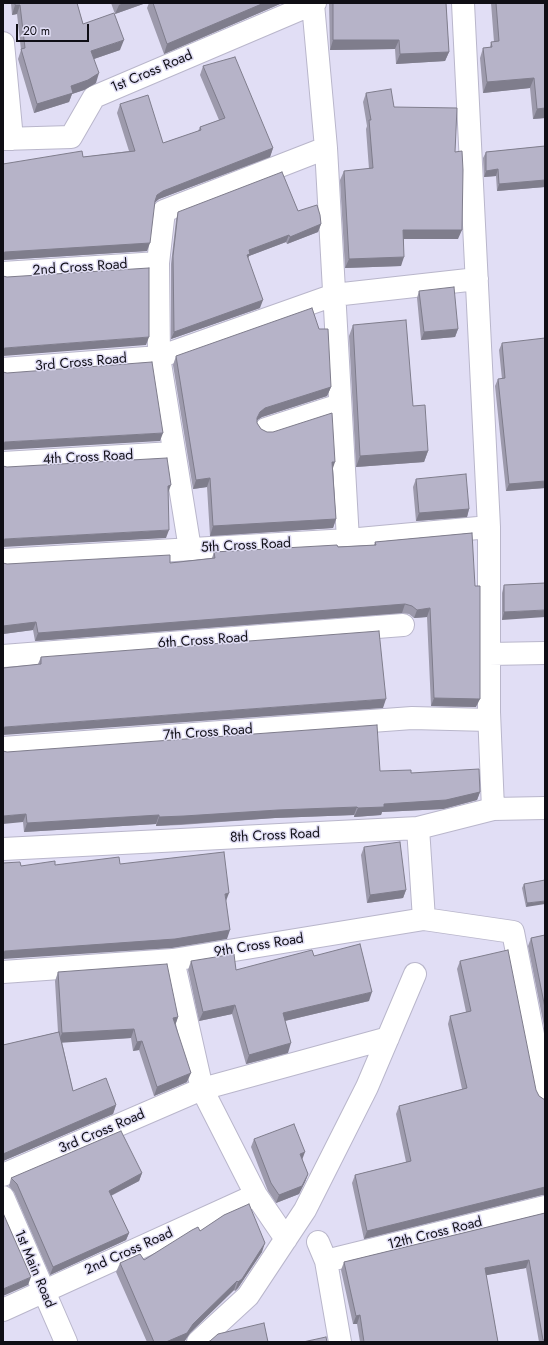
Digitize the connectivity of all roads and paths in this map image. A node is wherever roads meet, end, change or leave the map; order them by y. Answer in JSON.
{"nodes":[{"id":1,"x":314,"y":3,"type":"edge"},
{"id":2,"x":463,"y":3,"type":"edge"},
{"id":3,"x":3,"y":43,"type":"edge"},
{"id":4,"x":8,"y":139,"type":"edge"},
{"id":5,"x":326,"y":148,"type":"junction"},
{"id":6,"x":158,"y":262,"type":"junction"},
{"id":7,"x":3,"y":273,"type":"edge"},
{"id":8,"x":477,"y":279,"type":"junction"},
{"id":9,"x":334,"y":295,"type":"junction"},
{"id":10,"x":159,"y":357,"type":"junction"},
{"id":11,"x":3,"y":369,"type":"edge"},
{"id":12,"x":340,"y":405,"type":"junction"},
{"id":13,"x":266,"y":429,"type":"dead end"},
{"id":14,"x":173,"y":453,"type":"junction"},
{"id":15,"x":3,"y":463,"type":"edge"},
{"id":16,"x":489,"y":527,"type":"junction"},
{"id":17,"x":348,"y":540,"type":"junction"},
{"id":18,"x":190,"y":549,"type":"junction"},
{"id":19,"x":3,"y":560,"type":"edge"},
{"id":20,"x":403,"y":625,"type":"dead end"},
{"id":21,"x":489,"y":654,"type":"junction"},
{"id":22,"x":545,"y":654,"type":"edge"},
{"id":23,"x":3,"y":656,"type":"edge"},
{"id":24,"x":489,"y":720,"type":"junction"},
{"id":25,"x":3,"y":748,"type":"edge"},
{"id":26,"x":545,"y":808,"type":"edge"},
{"id":27,"x":493,"y":810,"type":"junction"},
{"id":28,"x":418,"y":828,"type":"junction"},
{"id":29,"x":3,"y":849,"type":"edge"},
{"id":30,"x":424,"y":919,"type":"junction"},
{"id":31,"x":173,"y":960,"type":"junction"},
{"id":32,"x":3,"y":972,"type":"edge"},
{"id":33,"x":416,"y":974,"type":"dead end"},
{"id":34,"x":388,"y":1038,"type":"junction"},
{"id":35,"x":202,"y":1089,"type":"junction"},
{"id":36,"x":545,"y":1096,"type":"edge"},
{"id":37,"x":3,"y":1175,"type":"edge"},
{"id":38,"x":256,"y":1195,"type":"junction"},
{"id":39,"x":3,"y":1197,"type":"edge"},
{"id":40,"x":545,"y":1207,"type":"edge"},
{"id":41,"x":286,"y":1239,"type":"junction"},
{"id":42,"x":43,"y":1291,"type":"junction"},
{"id":43,"x":3,"y":1310,"type":"edge"},
{"id":44,"x":66,"y":1342,"type":"edge"},
{"id":45,"x":198,"y":1342,"type":"edge"},
{"id":46,"x":340,"y":1342,"type":"edge"}],
"edges":[{"from":1,"to":4,"type":"street","name":"1st Cross Road"},
{"from":1,"to":5,"type":"street"},
{"from":2,"to":8,"type":"street"},
{"from":3,"to":4,"type":"street"},
{"from":5,"to":6,"type":"street"},
{"from":5,"to":9,"type":"street"},
{"from":6,"to":7,"type":"street","name":"2nd Cross Road"},
{"from":6,"to":10,"type":"street"},
{"from":8,"to":9,"type":"street","name":"3rd Cross Road"},
{"from":8,"to":16,"type":"street"},
{"from":9,"to":10,"type":"street","name":"3rd Cross Road"},
{"from":9,"to":12,"type":"street"},
{"from":10,"to":11,"type":"street","name":"3rd Cross Road"},
{"from":10,"to":14,"type":"street"},
{"from":12,"to":13,"type":"street"},
{"from":12,"to":17,"type":"street"},
{"from":14,"to":15,"type":"street","name":"4th Cross Road"},
{"from":14,"to":18,"type":"street"},
{"from":16,"to":17,"type":"street","name":"5th Cross Road"},
{"from":16,"to":21,"type":"street"},
{"from":17,"to":18,"type":"street","name":"5th Cross Road"},
{"from":18,"to":19,"type":"street","name":"5th Cross Road"},
{"from":20,"to":23,"type":"street","name":"6th Cross Road"},
{"from":21,"to":22,"type":"street"},
{"from":21,"to":24,"type":"street"},
{"from":24,"to":25,"type":"street","name":"7th Cross Road"},
{"from":24,"to":27,"type":"street"},
{"from":26,"to":27,"type":"street","name":"8th Cross Road"},
{"from":27,"to":28,"type":"street","name":"8th Cross Road"},
{"from":28,"to":29,"type":"street","name":"8th Cross Road"},
{"from":28,"to":30,"type":"street"},
{"from":30,"to":31,"type":"street","name":"9th Cross Road"},
{"from":30,"to":36,"type":"street","name":"9th Cross Road"},
{"from":31,"to":32,"type":"street","name":"9th Cross Road"},
{"from":31,"to":35,"type":"street"},
{"from":33,"to":34,"type":"street"},
{"from":34,"to":35,"type":"street","name":"3rd Cross Road"},
{"from":34,"to":41,"type":"street"},
{"from":35,"to":37,"type":"street","name":"3rd Cross Road"},
{"from":35,"to":38,"type":"street"},
{"from":38,"to":41,"type":"street"},
{"from":38,"to":42,"type":"street","name":"2nd Cross Road"},
{"from":39,"to":42,"type":"street","name":"1st Main Road"},
{"from":40,"to":46,"type":"street","name":"12th Cross Road"},
{"from":41,"to":45,"type":"street"},
{"from":42,"to":43,"type":"street","name":"2nd Cross Road"},
{"from":42,"to":44,"type":"street","name":"1st Main Road"}]}
